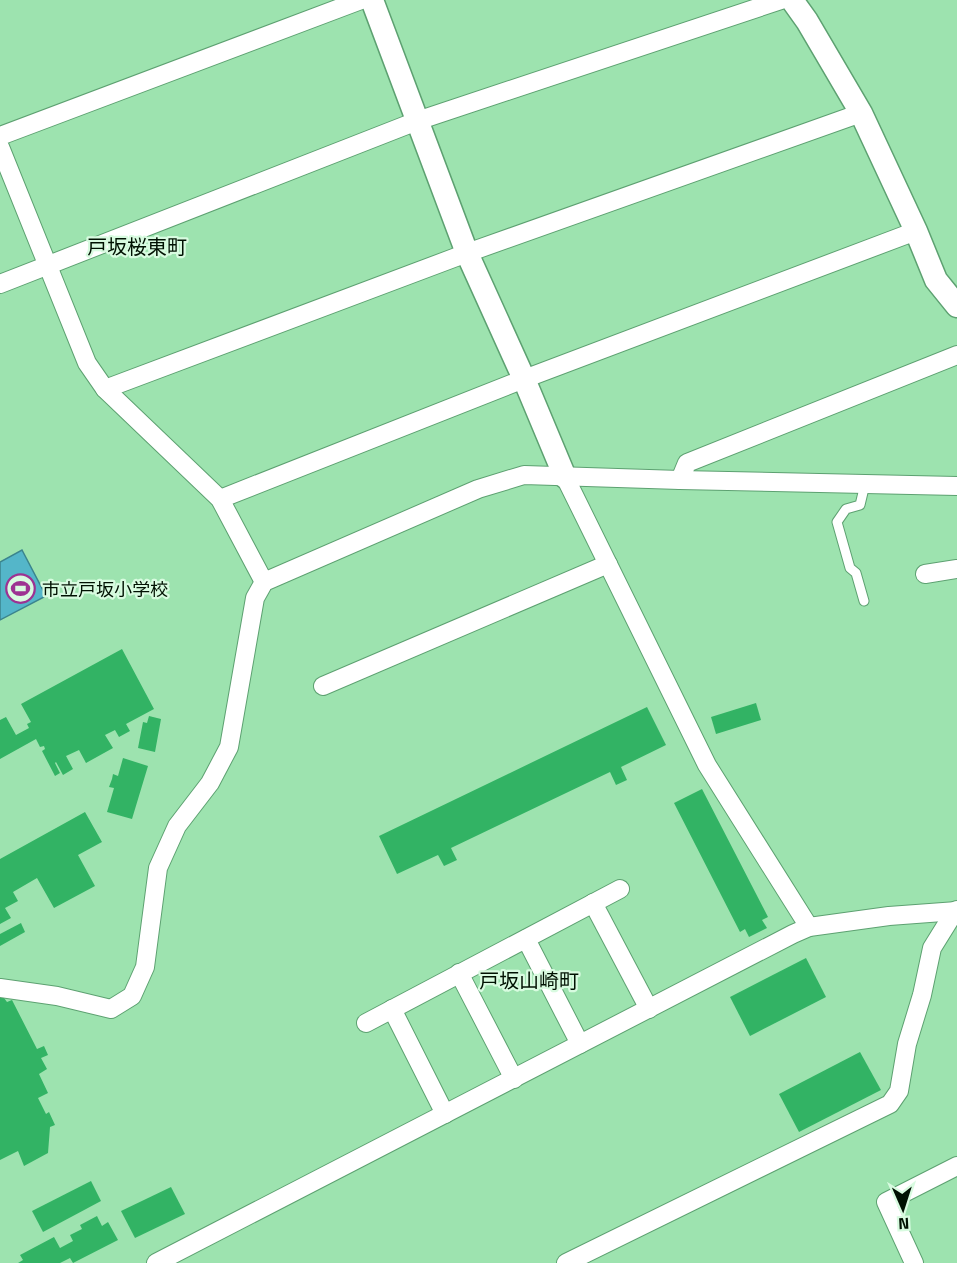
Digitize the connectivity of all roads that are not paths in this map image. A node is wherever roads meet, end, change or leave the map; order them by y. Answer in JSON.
{"nodes":[{"id":1,"x":361,"y":0,"type":"edge"},
{"id":2,"x":372,"y":0,"type":"edge"},
{"id":3,"x":782,"y":0,"type":"edge"},
{"id":4,"x":792,"y":0,"type":"edge"},
{"id":5,"x":861,"y":113,"type":"junction"},
{"id":6,"x":417,"y":121,"type":"junction"},
{"id":7,"x":0,"y":136,"type":"edge"},
{"id":8,"x":0,"y":147,"type":"edge"},
{"id":9,"x":916,"y":231,"type":"junction"},
{"id":10,"x":467,"y":253,"type":"junction"},
{"id":11,"x":47,"y":265,"type":"junction"},
{"id":12,"x":0,"y":284,"type":"edge"},
{"id":13,"x":957,"y":306,"type":"edge"},
{"id":14,"x":957,"y":355,"type":"edge"},
{"id":15,"x":524,"y":379,"type":"junction"},
{"id":16,"x":105,"y":389,"type":"junction"},
{"id":17,"x":565,"y":477,"type":"junction"},
{"id":18,"x":680,"y":480,"type":"junction"},
{"id":19,"x":865,"y":484,"type":"junction"},
{"id":20,"x":957,"y":486,"type":"edge"},
{"id":21,"x":220,"y":499,"type":"junction"},
{"id":22,"x":608,"y":564,"type":"junction"},
{"id":23,"x":957,"y":569,"type":"edge"},
{"id":24,"x":925,"y":574,"type":"dead end"},
{"id":25,"x":264,"y":582,"type":"junction"},
{"id":26,"x":864,"y":601,"type":"dead end"},
{"id":27,"x":323,"y":686,"type":"dead end"},
{"id":28,"x":620,"y":889,"type":"dead end"},
{"id":29,"x":593,"y":903,"type":"junction"},
{"id":30,"x":956,"y":911,"type":"edge"},
{"id":31,"x":809,"y":927,"type":"junction"},
{"id":32,"x":526,"y":939,"type":"junction"},
{"id":33,"x":459,"y":974,"type":"junction"},
{"id":34,"x":0,"y":988,"type":"edge"},
{"id":35,"x":392,"y":1009,"type":"junction"},
{"id":36,"x":649,"y":1009,"type":"junction"},
{"id":37,"x":366,"y":1023,"type":"dead end"},
{"id":38,"x":580,"y":1044,"type":"junction"},
{"id":39,"x":514,"y":1078,"type":"junction"},
{"id":40,"x":445,"y":1114,"type":"junction"},
{"id":41,"x":957,"y":1166,"type":"edge"},
{"id":42,"x":156,"y":1263,"type":"edge"},
{"id":43,"x":566,"y":1263,"type":"edge"},
{"id":44,"x":914,"y":1263,"type":"edge"}],
"edges":[{"from":1,"to":7,"type":"street"},
{"from":2,"to":6,"type":"street"},
{"from":3,"to":6,"type":"street"},
{"from":4,"to":5,"type":"street"},
{"from":5,"to":9,"type":"street"},
{"from":5,"to":10,"type":"street"},
{"from":6,"to":10,"type":"street"},
{"from":6,"to":11,"type":"street"},
{"from":8,"to":11,"type":"street"},
{"from":9,"to":13,"type":"street"},
{"from":9,"to":15,"type":"street"},
{"from":10,"to":15,"type":"street"},
{"from":10,"to":16,"type":"street"},
{"from":11,"to":12,"type":"street"},
{"from":11,"to":16,"type":"street"},
{"from":14,"to":18,"type":"street"},
{"from":15,"to":17,"type":"street"},
{"from":15,"to":21,"type":"street"},
{"from":16,"to":21,"type":"street"},
{"from":17,"to":18,"type":"street"},
{"from":17,"to":22,"type":"street"},
{"from":17,"to":25,"type":"street"},
{"from":18,"to":19,"type":"street"},
{"from":19,"to":20,"type":"street"},
{"from":19,"to":26,"type":"lane"},
{"from":21,"to":25,"type":"street"},
{"from":22,"to":27,"type":"street"},
{"from":22,"to":31,"type":"street"},
{"from":23,"to":24,"type":"street"},
{"from":25,"to":34,"type":"street"},
{"from":28,"to":29,"type":"street"},
{"from":29,"to":32,"type":"street"},
{"from":29,"to":36,"type":"street"},
{"from":30,"to":31,"type":"street"},
{"from":30,"to":43,"type":"street"},
{"from":31,"to":36,"type":"street"},
{"from":32,"to":33,"type":"street"},
{"from":32,"to":38,"type":"street"},
{"from":33,"to":35,"type":"street"},
{"from":33,"to":39,"type":"street"},
{"from":35,"to":37,"type":"street"},
{"from":35,"to":40,"type":"street"},
{"from":36,"to":38,"type":"street"},
{"from":38,"to":39,"type":"street"},
{"from":39,"to":40,"type":"street"},
{"from":40,"to":42,"type":"street"},
{"from":41,"to":44,"type":"street"}]}
